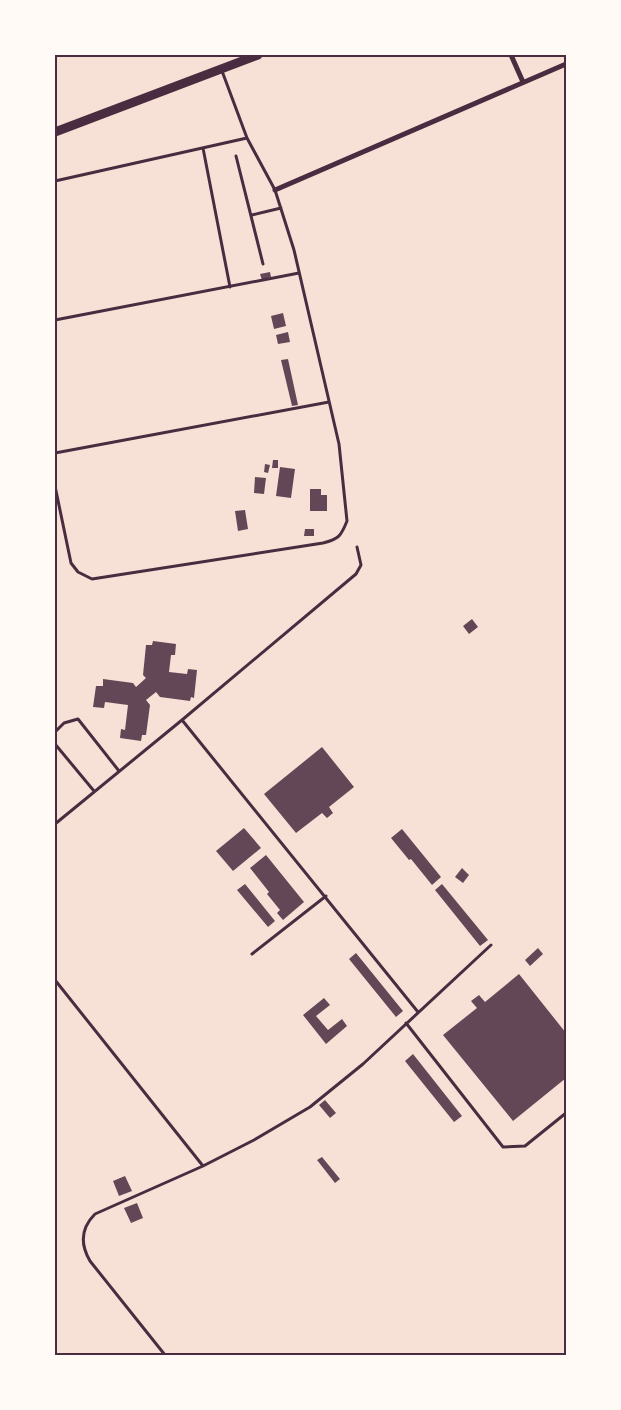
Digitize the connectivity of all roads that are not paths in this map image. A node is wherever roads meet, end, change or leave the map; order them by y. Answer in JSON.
{"nodes":[{"id":1,"x":258,"y":55,"type":"edge"},
{"id":2,"x":511,"y":55,"type":"edge"},
{"id":3,"x":566,"y":64,"type":"edge"},
{"id":4,"x":221,"y":69,"type":"junction"},
{"id":5,"x":523,"y":82,"type":"junction"},
{"id":6,"x":55,"y":132,"type":"edge"},
{"id":7,"x":248,"y":138,"type":"junction"},
{"id":8,"x":202,"y":148,"type":"junction"},
{"id":9,"x":236,"y":156,"type":"dead end"},
{"id":10,"x":55,"y":181,"type":"edge"},
{"id":11,"x":275,"y":190,"type":"junction"},
{"id":12,"x":281,"y":208,"type":"junction"},
{"id":13,"x":252,"y":214,"type":"junction"},
{"id":14,"x":263,"y":264,"type":"dead end"},
{"id":15,"x":299,"y":273,"type":"junction"},
{"id":16,"x":230,"y":287,"type":"junction"},
{"id":17,"x":55,"y":320,"type":"edge"},
{"id":18,"x":329,"y":402,"type":"junction"},
{"id":19,"x":55,"y":452,"type":"edge"},
{"id":20,"x":55,"y":486,"type":"edge"},
{"id":21,"x":357,"y":547,"type":"dead end"},
{"id":22,"x":182,"y":720,"type":"junction"},
{"id":23,"x":55,"y":732,"type":"edge"},
{"id":24,"x":55,"y":744,"type":"edge"},
{"id":25,"x":119,"y":770,"type":"junction"},
{"id":26,"x":94,"y":791,"type":"junction"},
{"id":27,"x":55,"y":824,"type":"edge"},
{"id":28,"x":326,"y":896,"type":"junction"},
{"id":29,"x":491,"y":945,"type":"dead end"},
{"id":30,"x":252,"y":954,"type":"dead end"},
{"id":31,"x":55,"y":980,"type":"edge"},
{"id":32,"x":418,"y":1012,"type":"junction"},
{"id":33,"x":406,"y":1024,"type":"junction"},
{"id":34,"x":566,"y":1113,"type":"edge"},
{"id":35,"x":203,"y":1166,"type":"junction"},
{"id":36,"x":165,"y":1355,"type":"edge"}],
"edges":[{"from":1,"to":4,"type":"street"},
{"from":2,"to":5,"type":"street"},
{"from":3,"to":5,"type":"street"},
{"from":4,"to":6,"type":"street"},
{"from":4,"to":7,"type":"lane"},
{"from":5,"to":11,"type":"street"},
{"from":7,"to":8,"type":"lane"},
{"from":7,"to":11,"type":"lane"},
{"from":8,"to":10,"type":"lane"},
{"from":8,"to":16,"type":"lane"},
{"from":9,"to":13,"type":"lane"},
{"from":11,"to":12,"type":"lane"},
{"from":12,"to":13,"type":"lane"},
{"from":12,"to":15,"type":"lane"},
{"from":13,"to":14,"type":"lane"},
{"from":15,"to":16,"type":"lane"},
{"from":15,"to":18,"type":"lane"},
{"from":16,"to":17,"type":"lane"},
{"from":18,"to":19,"type":"lane"},
{"from":18,"to":20,"type":"lane"},
{"from":21,"to":22,"type":"lane"},
{"from":22,"to":25,"type":"lane"},
{"from":22,"to":28,"type":"lane"},
{"from":23,"to":25,"type":"lane"},
{"from":24,"to":26,"type":"lane"},
{"from":25,"to":26,"type":"lane"},
{"from":26,"to":27,"type":"lane"},
{"from":28,"to":30,"type":"lane"},
{"from":28,"to":32,"type":"lane"},
{"from":29,"to":32,"type":"lane"},
{"from":31,"to":35,"type":"lane"},
{"from":32,"to":33,"type":"lane"},
{"from":33,"to":34,"type":"lane"},
{"from":33,"to":35,"type":"lane"},
{"from":35,"to":36,"type":"lane"}]}
